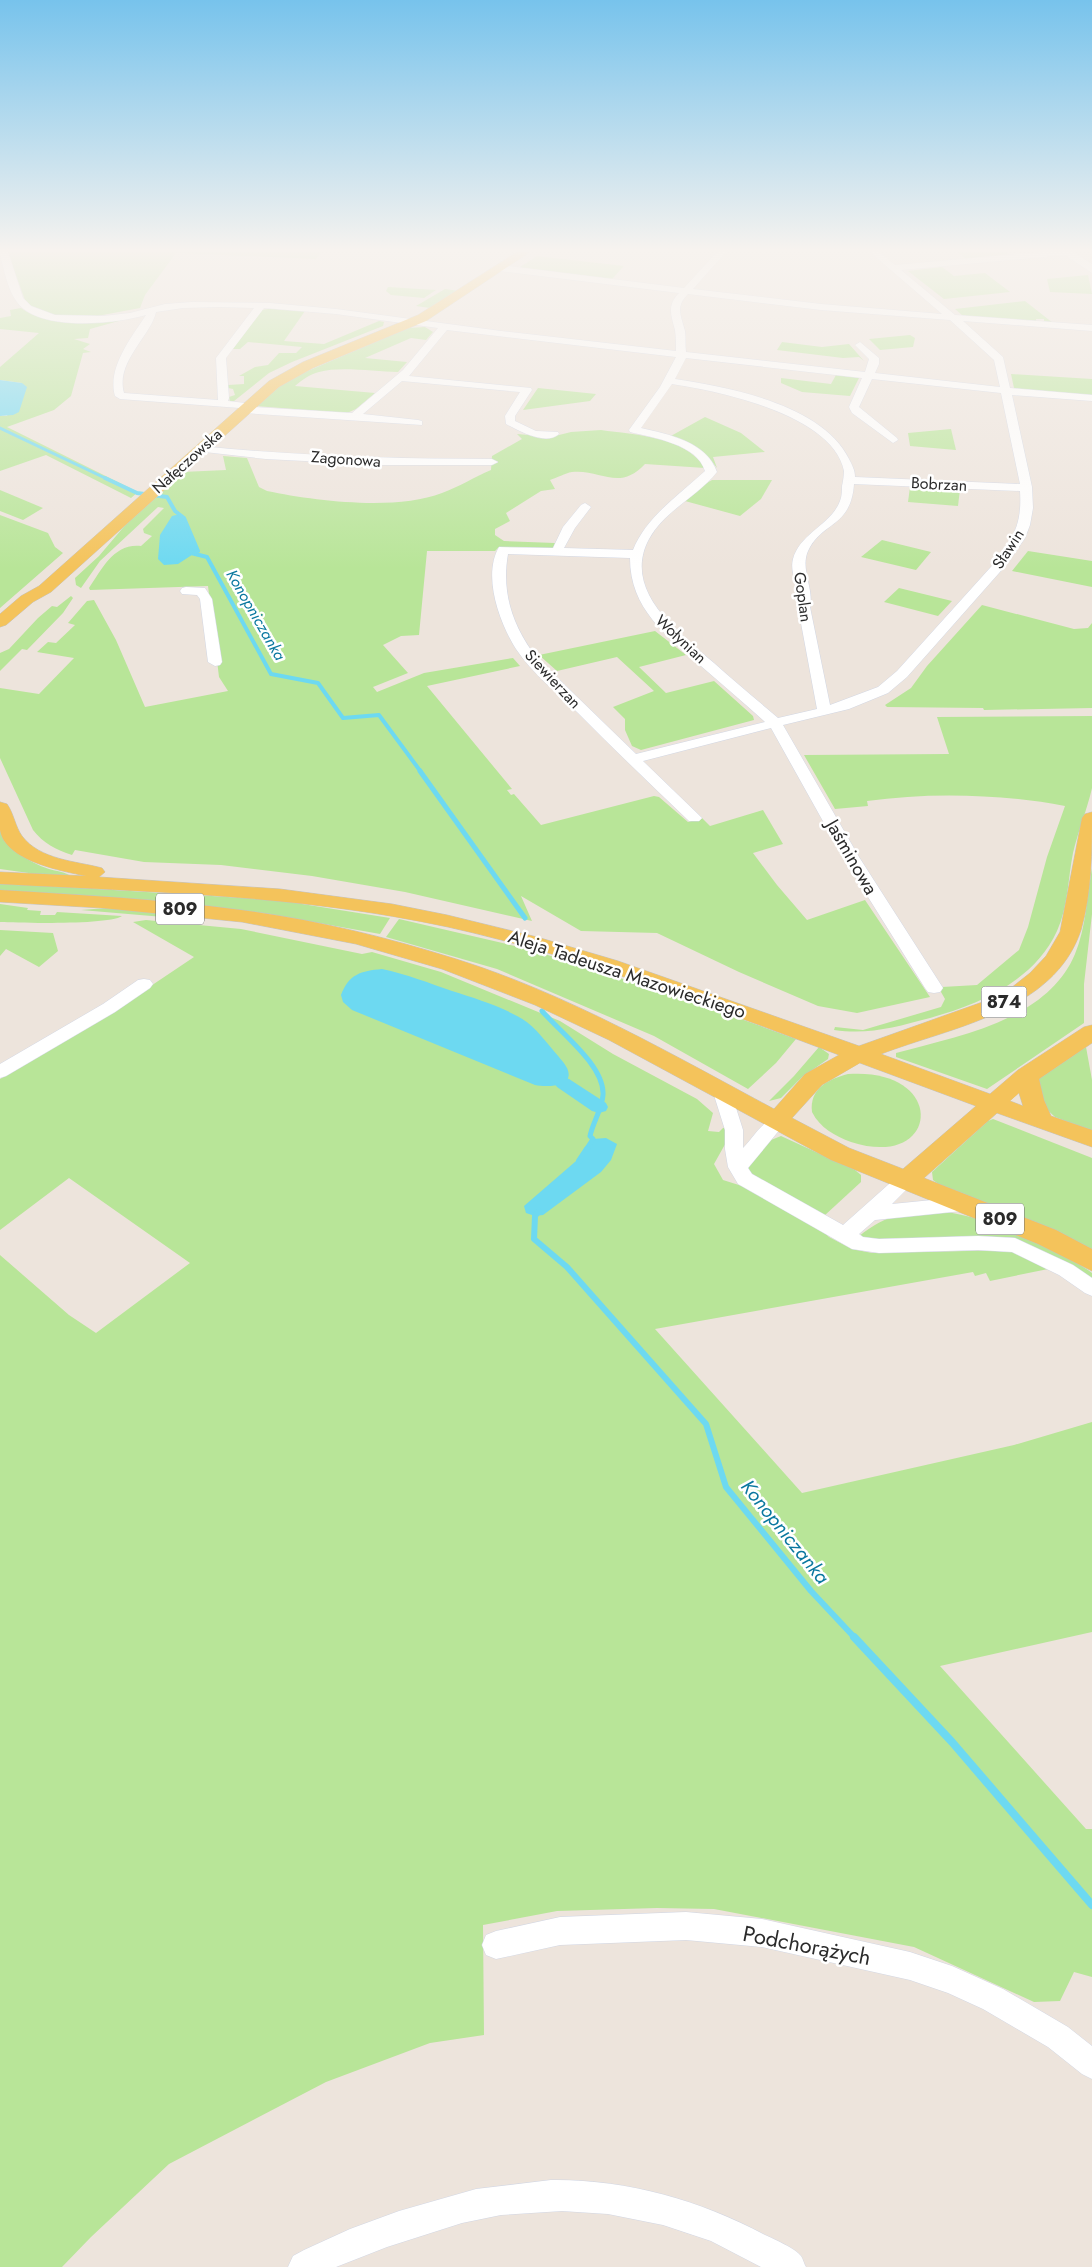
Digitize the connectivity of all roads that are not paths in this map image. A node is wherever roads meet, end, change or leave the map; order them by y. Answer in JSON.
{"nodes":[{"id":1,"x":127,"y":358,"type":"edge"},
{"id":2,"x":221,"y":358,"type":"edge"},
{"id":3,"x":327,"y":358,"type":"edge"},
{"id":4,"x":417,"y":358,"type":"edge"},
{"id":5,"x":679,"y":358,"type":"edge"},
{"id":6,"x":717,"y":358,"type":"edge"},
{"id":7,"x":874,"y":358,"type":"edge"},
{"id":8,"x":997,"y":358,"type":"edge"},
{"id":9,"x":870,"y":374,"type":"junction"},
{"id":10,"x":400,"y":378,"type":"junction"},
{"id":11,"x":670,"y":381,"type":"junction"},
{"id":12,"x":1006,"y":391,"type":"junction"},
{"id":13,"x":1092,"y":398,"type":"edge"},
{"id":14,"x":221,"y":404,"type":"junction"},
{"id":15,"x":246,"y":408,"type":"junction"},
{"id":16,"x":354,"y":416,"type":"junction"},
{"id":17,"x":418,"y":423,"type":"dead end"},
{"id":18,"x":554,"y":434,"type":"dead end"},
{"id":19,"x":893,"y":440,"type":"dead end"},
{"id":20,"x":200,"y":449,"type":"junction"},
{"id":21,"x":492,"y":462,"type":"dead end"},
{"id":22,"x":851,"y":480,"type":"junction"},
{"id":23,"x":1026,"y":488,"type":"junction"},
{"id":24,"x":585,"y":507,"type":"dead end"},
{"id":25,"x":557,"y":551,"type":"junction"},
{"id":26,"x":635,"y":554,"type":"junction"},
{"id":27,"x":45,"y":589,"type":"junction"},
{"id":28,"x":186,"y":591,"type":"dead end"},
{"id":29,"x":0,"y":622,"type":"edge"},
{"id":30,"x":0,"y":635,"type":"edge"},
{"id":31,"x":214,"y":662,"type":"dead end"},
{"id":32,"x":824,"y":711,"type":"junction"},
{"id":33,"x":775,"y":723,"type":"junction"},
{"id":34,"x":632,"y":759,"type":"junction"},
{"id":35,"x":0,"y":808,"type":"edge"},
{"id":36,"x":694,"y":818,"type":"dead end"},
{"id":37,"x":1092,"y":818,"type":"edge"},
{"id":38,"x":0,"y":878,"type":"edge"},
{"id":39,"x":133,"y":885,"type":"junction"},
{"id":40,"x":0,"y":896,"type":"edge"},
{"id":41,"x":358,"y":938,"type":"joint"},
{"id":42,"x":144,"y":984,"type":"dead end"},
{"id":43,"x":934,"y":988,"type":"dead end"},
{"id":44,"x":1089,"y":1034,"type":"edge"},
{"id":45,"x":809,"y":1036,"type":"junction"},
{"id":46,"x":906,"y":1037,"type":"junction"},
{"id":47,"x":860,"y":1055,"type":"junction"},
{"id":48,"x":0,"y":1072,"type":"edge"},
{"id":49,"x":1026,"y":1075,"type":"junction"},
{"id":50,"x":722,"y":1092,"type":"junction"},
{"id":51,"x":991,"y":1103,"type":"junction"},
{"id":52,"x":1042,"y":1121,"type":"junction"},
{"id":53,"x":777,"y":1122,"type":"junction"},
{"id":54,"x":1092,"y":1140,"type":"edge"},
{"id":55,"x":738,"y":1166,"type":"junction"},
{"id":56,"x":905,"y":1181,"type":"junction"},
{"id":57,"x":962,"y":1204,"type":"junction"},
{"id":58,"x":870,"y":1213,"type":"junction"},
{"id":59,"x":845,"y":1235,"type":"junction"},
{"id":60,"x":1092,"y":1261,"type":"edge"},
{"id":61,"x":1092,"y":1288,"type":"edge"},
{"id":62,"x":496,"y":1945,"type":"dead end"},
{"id":63,"x":1092,"y":2064,"type":"edge"},
{"id":64,"x":304,"y":2267,"type":"edge"},
{"id":65,"x":790,"y":2267,"type":"edge"}],
"edges":[{"from":1,"to":14,"type":"street"},
{"from":2,"to":14,"type":"street"},
{"from":3,"to":15,"type":"main road","name":"Nałęczowska"},
{"from":4,"to":10,"type":"street"},
{"from":5,"to":11,"type":"street"},
{"from":6,"to":9,"type":"street"},
{"from":7,"to":9,"type":"street"},
{"from":8,"to":12,"type":"street","name":"Sławin"},
{"from":9,"to":12,"type":"street"},
{"from":9,"to":19,"type":"street"},
{"from":10,"to":16,"type":"street"},
{"from":10,"to":18,"type":"street"},
{"from":11,"to":22,"type":"street"},
{"from":11,"to":26,"type":"street"},
{"from":12,"to":13,"type":"street"},
{"from":12,"to":23,"type":"street","name":"Sławin"},
{"from":14,"to":15,"type":"street"},
{"from":15,"to":16,"type":"street"},
{"from":15,"to":20,"type":"main road","name":"Nałęczowska"},
{"from":16,"to":17,"type":"street"},
{"from":20,"to":21,"type":"street","name":"Zagonowa"},
{"from":20,"to":27,"type":"main road","name":"Nałęczowska"},
{"from":22,"to":23,"type":"street","name":"Bobrzan"},
{"from":22,"to":32,"type":"street","name":"Goplan"},
{"from":23,"to":32,"type":"street","name":"Sławin"},
{"from":24,"to":25,"type":"street"},
{"from":25,"to":26,"type":"street","name":"Siewierzan"},
{"from":25,"to":34,"type":"street","name":"Siewierzan"},
{"from":26,"to":33,"type":"street","name":"Wołynian"},
{"from":27,"to":29,"type":"main road","name":"Nałęczowska"},
{"from":27,"to":30,"type":"main road","name":"Nałęczowska"},
{"from":28,"to":31,"type":"street"},
{"from":32,"to":33,"type":"street","name":"Sławin"},
{"from":33,"to":34,"type":"street"},
{"from":33,"to":43,"type":"street","name":"Jaśminowa"},
{"from":34,"to":36,"type":"street","name":"Siewierzan"},
{"from":35,"to":39,"type":"main road"},
{"from":37,"to":46,"type":"main road","number":"874"},
{"from":38,"to":39,"type":"main road","name":"Aleja Tadeusza Mazowieckiego","number":"809"},
{"from":39,"to":45,"type":"main road","name":"Aleja Tadeusza Mazowieckiego","number":"809"},
{"from":40,"to":41,"type":"main road","number":"809"},
{"from":41,"to":50,"type":"main road","number":"809"},
{"from":42,"to":48,"type":"street"},
{"from":44,"to":49,"type":"main road"},
{"from":45,"to":46,"type":"main road","number":"874"},
{"from":45,"to":47,"type":"main road","name":"Aleja Tadeusza Mazowieckiego","number":"809"},
{"from":46,"to":47,"type":"main road","number":"874"},
{"from":47,"to":51,"type":"main road","number":"809"},
{"from":47,"to":53,"type":"main road"},
{"from":49,"to":51,"type":"main road"},
{"from":49,"to":52,"type":"main road"},
{"from":50,"to":53,"type":"main road","number":"809"},
{"from":50,"to":55,"type":"street"},
{"from":51,"to":52,"type":"main road","number":"809"},
{"from":51,"to":56,"type":"main road"},
{"from":52,"to":54,"type":"main road","number":"809"},
{"from":53,"to":55,"type":"street"},
{"from":53,"to":56,"type":"main road","number":"809"},
{"from":55,"to":59,"type":"street"},
{"from":56,"to":57,"type":"main road","number":"809"},
{"from":56,"to":58,"type":"street"},
{"from":57,"to":58,"type":"street"},
{"from":57,"to":60,"type":"main road","number":"809"},
{"from":58,"to":59,"type":"street"},
{"from":59,"to":61,"type":"street"},
{"from":62,"to":63,"type":"street","name":"Podchorążych"},
{"from":64,"to":65,"type":"street"}]}
